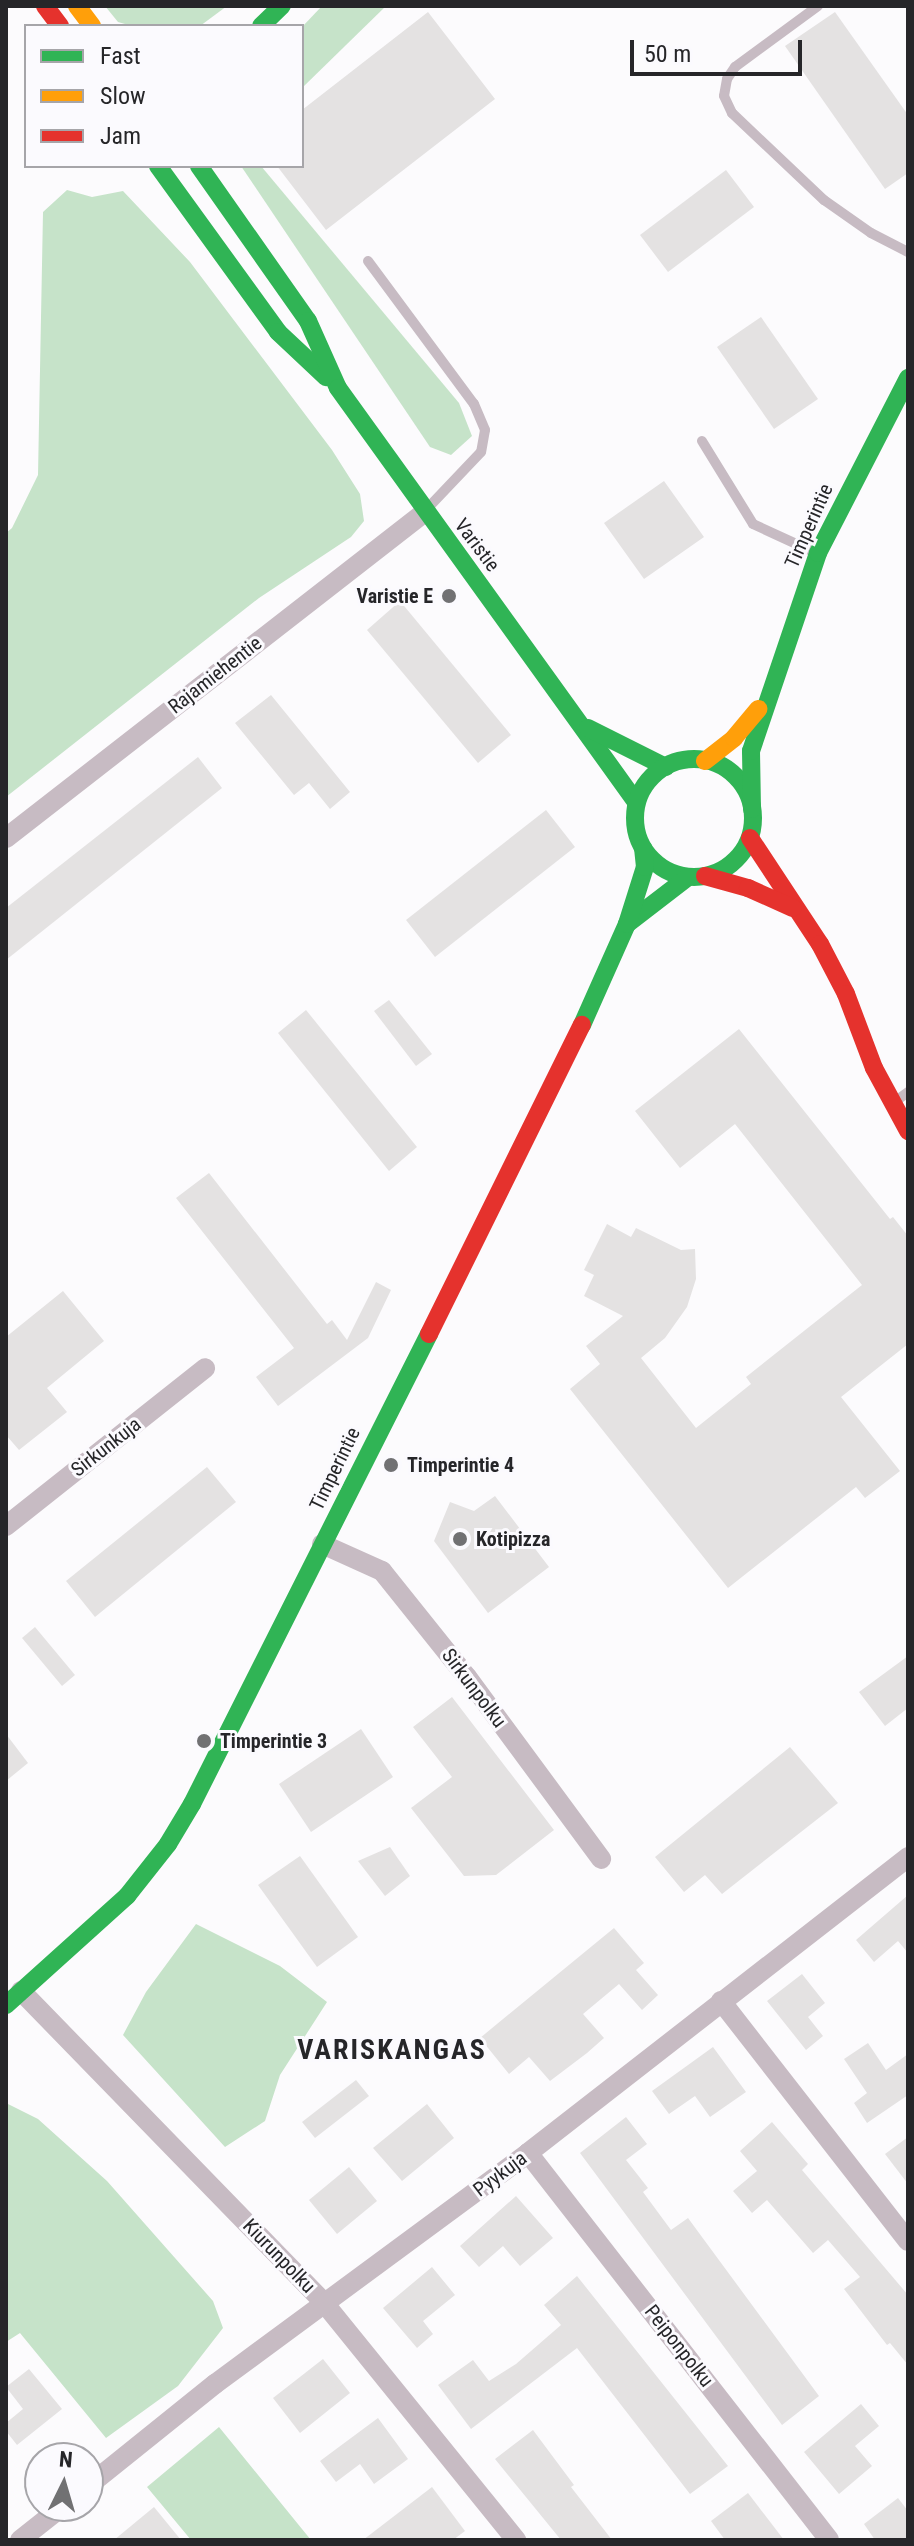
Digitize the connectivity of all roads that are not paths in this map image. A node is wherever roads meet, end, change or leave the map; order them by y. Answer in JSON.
{"nodes":[{"id":1,"x":45,"y":6,"type":"edge"},
{"id":2,"x":77,"y":6,"type":"edge"},
{"id":3,"x":282,"y":6,"type":"edge"},
{"id":4,"x":818,"y":6,"type":"edge"},
{"id":5,"x":58,"y":24,"type":"edge"},
{"id":6,"x":90,"y":24,"type":"edge"},
{"id":7,"x":263,"y":24,"type":"edge"},
{"id":8,"x":159,"y":168,"type":"edge"},
{"id":9,"x":200,"y":168,"type":"edge"},
{"id":10,"x":908,"y":252,"type":"edge"},
{"id":11,"x":368,"y":261,"type":"dead end"},
{"id":12,"x":908,"y":378,"type":"edge"},
{"id":13,"x":338,"y":388,"type":"junction"},
{"id":14,"x":702,"y":441,"type":"dead end"},
{"id":15,"x":425,"y":512,"type":"junction"},
{"id":16,"x":818,"y":553,"type":"junction"},
{"id":17,"x":766,"y":699,"type":"junction"},
{"id":18,"x":585,"y":726,"type":"junction"},
{"id":19,"x":705,"y":761,"type":"junction"},
{"id":20,"x":666,"y":767,"type":"junction"},
{"id":21,"x":636,"y":802,"type":"junction"},
{"id":22,"x":752,"y":809,"type":"junction"},
{"id":23,"x":6,"y":838,"type":"edge"},
{"id":24,"x":750,"y":838,"type":"junction"},
{"id":25,"x":643,"y":848,"type":"junction"},
{"id":26,"x":696,"y":877,"type":"junction"},
{"id":27,"x":793,"y":908,"type":"junction"},
{"id":28,"x":627,"y":924,"type":"junction"},
{"id":29,"x":908,"y":1092,"type":"edge"},
{"id":30,"x":892,"y":1104,"type":"junction"},
{"id":31,"x":908,"y":1131,"type":"edge"},
{"id":32,"x":205,"y":1368,"type":"dead end"},
{"id":33,"x":6,"y":1526,"type":"edge"},
{"id":34,"x":322,"y":1544,"type":"junction"},
{"id":35,"x":908,"y":1857,"type":"edge"},
{"id":36,"x":601,"y":1859,"type":"dead end"},
{"id":37,"x":11,"y":1991,"type":"edge"},
{"id":38,"x":721,"y":2001,"type":"junction"},
{"id":39,"x":528,"y":2153,"type":"junction"},
{"id":40,"x":908,"y":2241,"type":"edge"},
{"id":41,"x":325,"y":2304,"type":"junction"},
{"id":42,"x":104,"y":2473,"type":"edge"},
{"id":43,"x":43,"y":2522,"type":"edge"},
{"id":44,"x":20,"y":2540,"type":"edge"},
{"id":45,"x":516,"y":2540,"type":"edge"},
{"id":46,"x":829,"y":2540,"type":"edge"}],
"edges":[{"from":1,"to":5,"type":"main road"},
{"from":2,"to":6,"type":"main road"},
{"from":3,"to":7,"type":"main road"},
{"from":4,"to":10,"type":"lane"},
{"from":8,"to":13,"type":"main road","name":"Varistie"},
{"from":9,"to":13,"type":"main road","name":"Varistie"},
{"from":11,"to":15,"type":"lane"},
{"from":12,"to":16,"type":"main road","name":"Timperintie"},
{"from":13,"to":15,"type":"main road","name":"Varistie"},
{"from":14,"to":16,"type":"lane"},
{"from":15,"to":18,"type":"main road","name":"Varistie"},
{"from":15,"to":23,"type":"street","name":"Rajamiehentie"},
{"from":16,"to":17,"type":"main road","name":"Timperintie"},
{"from":17,"to":19,"type":"main road","name":"Timperintie"},
{"from":17,"to":22,"type":"main road","name":"Timperintie"},
{"from":18,"to":20,"type":"main road"},
{"from":18,"to":21,"type":"main road","name":"Varistie"},
{"from":19,"to":20,"type":"main road"},
{"from":19,"to":22,"type":"main road"},
{"from":20,"to":21,"type":"main road"},
{"from":21,"to":25,"type":"main road"},
{"from":22,"to":24,"type":"main road"},
{"from":24,"to":26,"type":"main road"},
{"from":24,"to":27,"type":"main road"},
{"from":25,"to":26,"type":"main road"},
{"from":25,"to":28,"type":"main road","name":"Timperintie"},
{"from":26,"to":27,"type":"main road"},
{"from":26,"to":28,"type":"main road","name":"Timperintie"},
{"from":27,"to":30,"type":"main road"},
{"from":28,"to":34,"type":"main road","name":"Timperintie"},
{"from":29,"to":30,"type":"lane"},
{"from":30,"to":31,"type":"main road"},
{"from":32,"to":33,"type":"street","name":"Sirkunkuja"},
{"from":34,"to":36,"type":"street","name":"Sirkunpolku"},
{"from":34,"to":37,"type":"main road","name":"Timperintie"},
{"from":35,"to":38,"type":"street","name":"Pyykuja"},
{"from":37,"to":41,"type":"street","name":"Kiurunpolku"},
{"from":38,"to":39,"type":"street","name":"Pyykuja"},
{"from":38,"to":40,"type":"street"},
{"from":39,"to":41,"type":"street","name":"Pyykuja"},
{"from":39,"to":46,"type":"street","name":"Peiponpolku"},
{"from":41,"to":42,"type":"street","name":"Pyykuja"},
{"from":41,"to":45,"type":"street","name":"Kiurunpolku"},
{"from":43,"to":44,"type":"street"}]}
